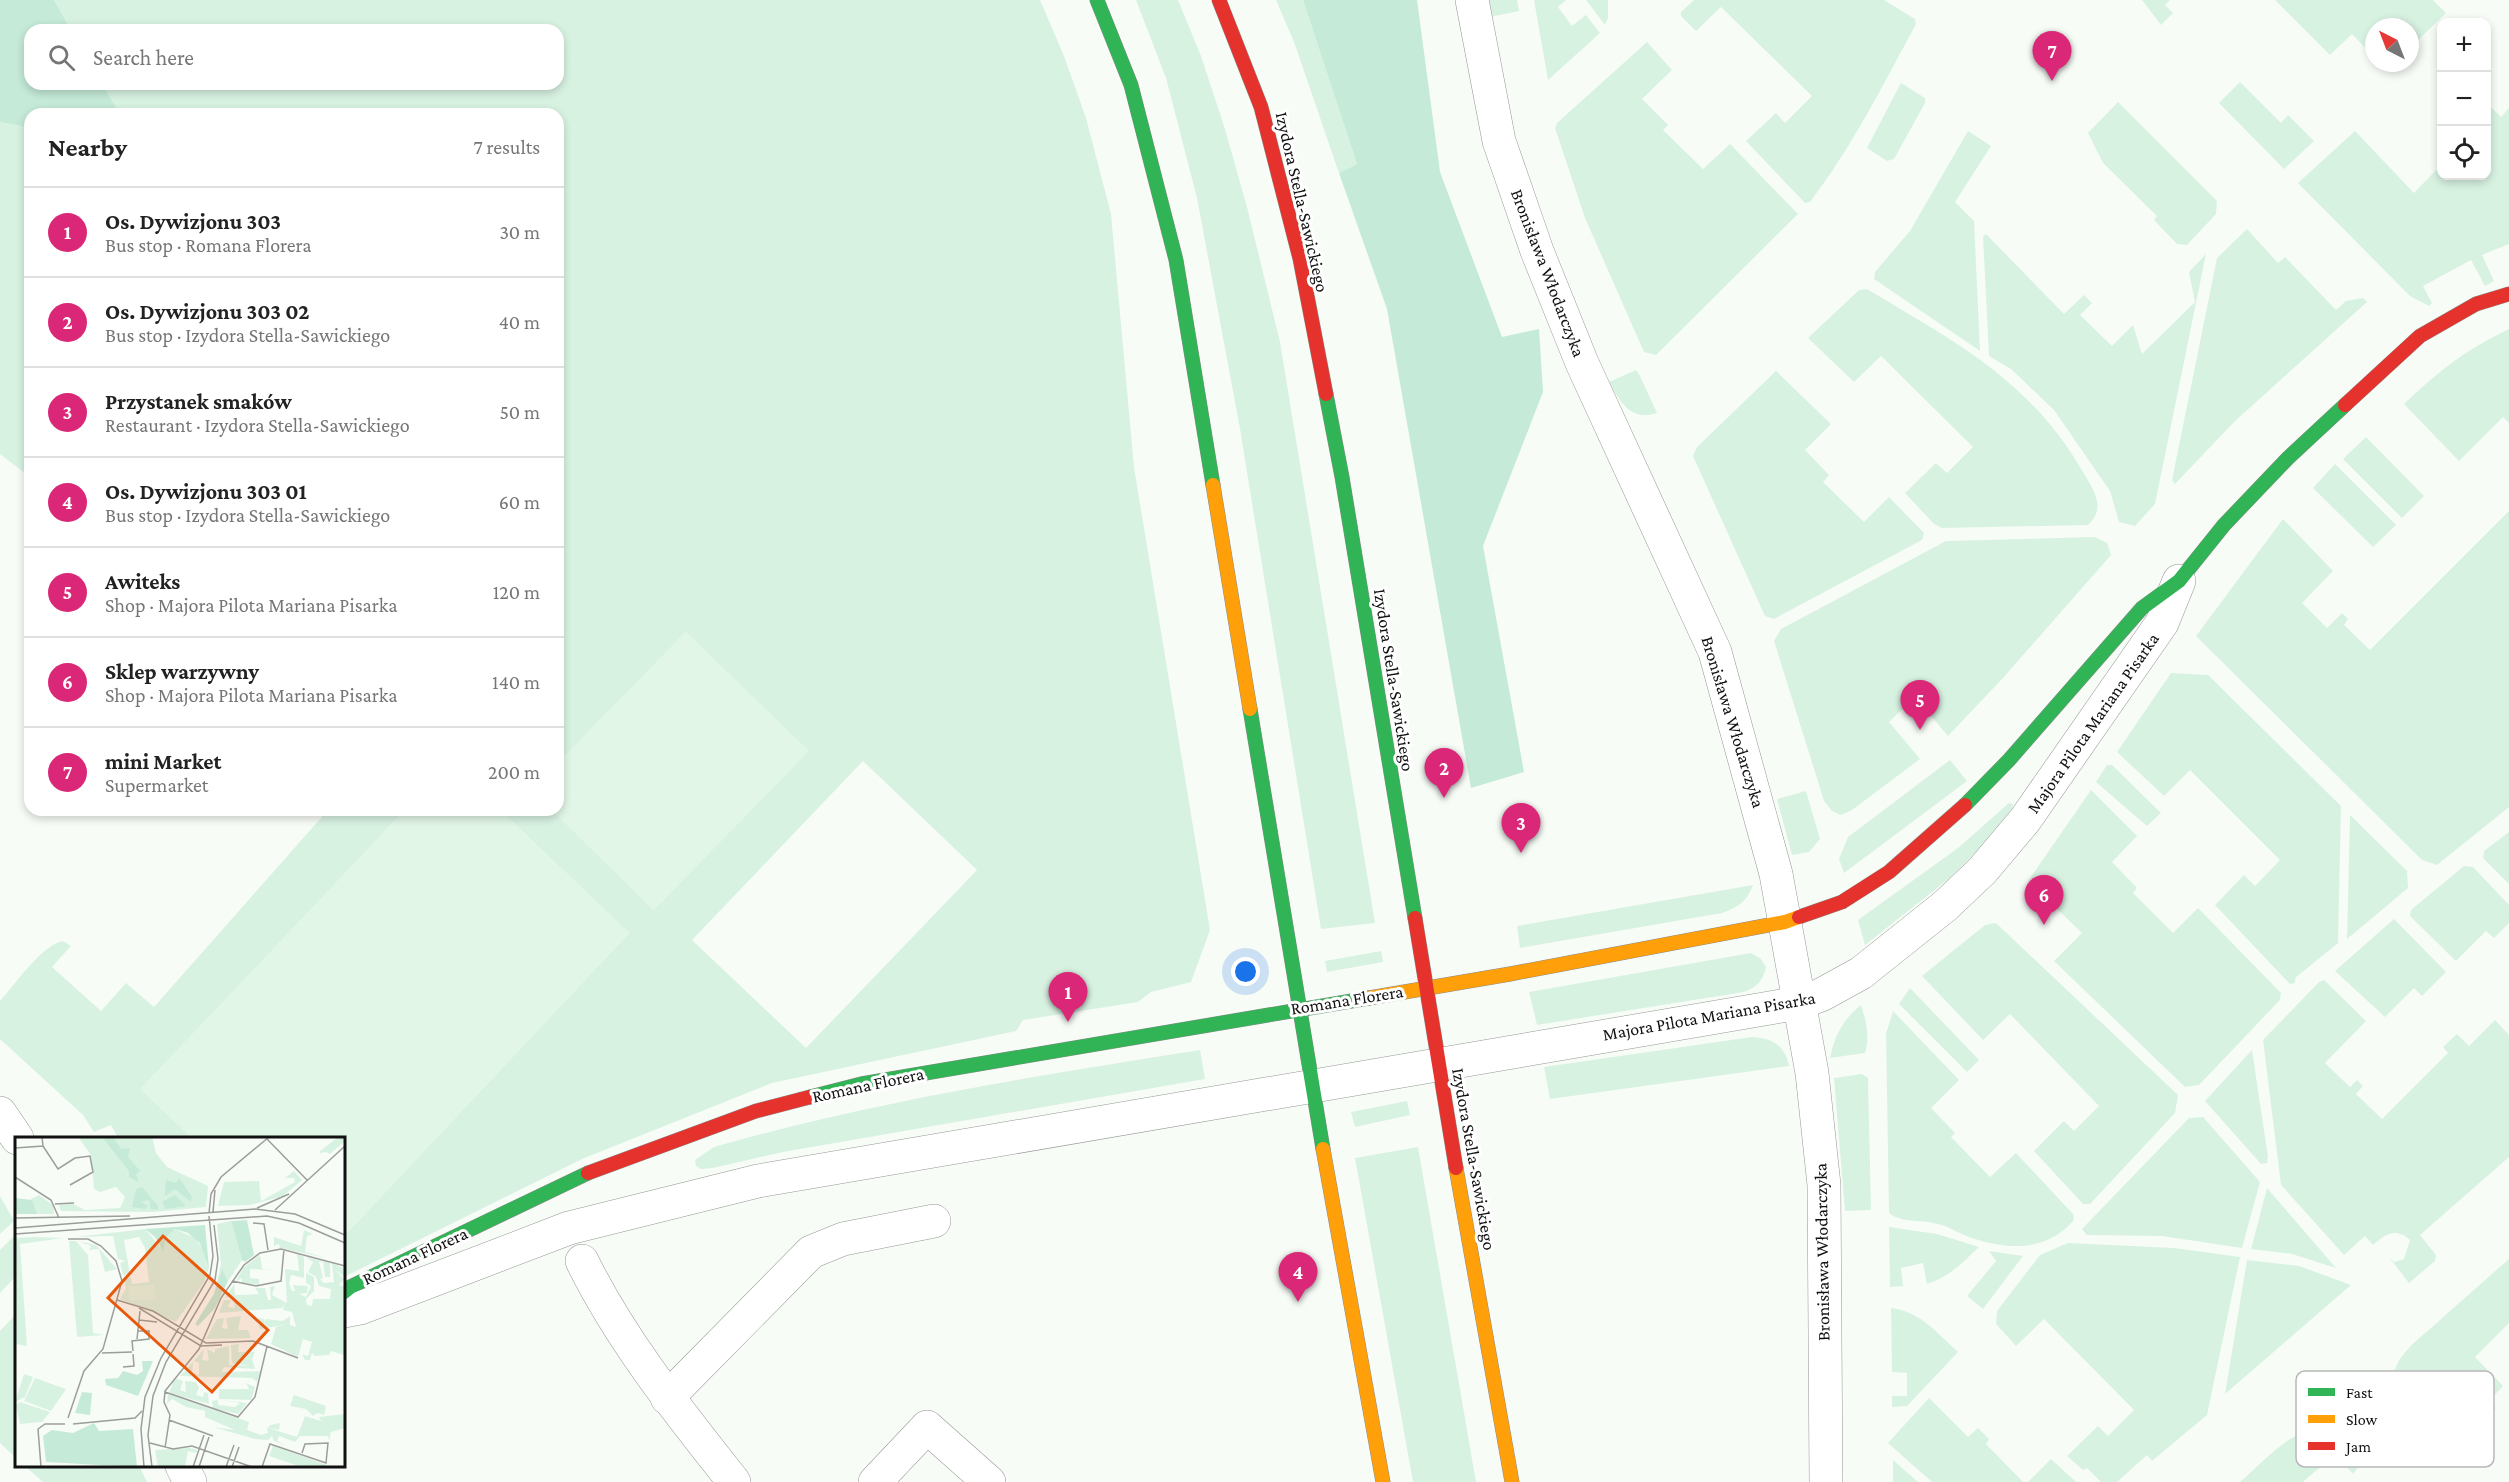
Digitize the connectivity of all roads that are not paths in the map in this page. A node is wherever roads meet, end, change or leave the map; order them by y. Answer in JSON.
{"nodes":[{"id":1,"x":1097,"y":0,"type":"edge"},
{"id":2,"x":1219,"y":0,"type":"edge"},
{"id":3,"x":1472,"y":0,"type":"edge"},
{"id":4,"x":2509,"y":294,"type":"edge"},
{"id":5,"x":2179,"y":581,"type":"junction"},
{"id":6,"x":1785,"y":922,"type":"junction"},
{"id":7,"x":1426,"y":987,"type":"junction"},
{"id":8,"x":1799,"y":1003,"type":"junction"},
{"id":9,"x":1299,"y":1008,"type":"junction"},
{"id":10,"x":1438,"y":1064,"type":"junction"},
{"id":11,"x":1313,"y":1085,"type":"junction"},
{"id":12,"x":0,"y":1113,"type":"edge"},
{"id":13,"x":16,"y":1137,"type":"edge"},
{"id":14,"x":934,"y":1221,"type":"dead end"},
{"id":15,"x":582,"y":1261,"type":"dead end"},
{"id":16,"x":345,"y":1291,"type":"edge"},
{"id":17,"x":345,"y":1311,"type":"edge"},
{"id":18,"x":667,"y":1398,"type":"junction"},
{"id":19,"x":182,"y":1467,"type":"edge"},
{"id":20,"x":190,"y":1482,"type":"edge"},
{"id":21,"x":734,"y":1482,"type":"edge"},
{"id":22,"x":875,"y":1482,"type":"edge"},
{"id":23,"x":989,"y":1482,"type":"edge"},
{"id":24,"x":1383,"y":1482,"type":"edge"},
{"id":25,"x":1512,"y":1482,"type":"edge"},
{"id":26,"x":1826,"y":1482,"type":"edge"}],
"edges":[{"from":1,"to":9,"type":"main road"},
{"from":2,"to":7,"type":"main road","name":"Izydora Stella-Sawickiego"},
{"from":3,"to":6,"type":"street","name":"Bronisława Włodarczyka"},
{"from":4,"to":5,"type":"main road","name":"Majora Pilota Mariana Pisarka"},
{"from":5,"to":6,"type":"main road","name":"Majora Pilota Mariana Pisarka"},
{"from":5,"to":8,"type":"street","name":"Majora Pilota Mariana Pisarka"},
{"from":6,"to":7,"type":"main road","name":"Majora Pilota Mariana Pisarka"},
{"from":6,"to":8,"type":"street","name":"Bronisława Włodarczyka"},
{"from":7,"to":9,"type":"main road","name":"Romana Florera"},
{"from":7,"to":10,"type":"main road","name":"Izydora Stella-Sawickiego"},
{"from":8,"to":10,"type":"street","name":"Majora Pilota Mariana Pisarka"},
{"from":8,"to":26,"type":"street","name":"Bronisława Włodarczyka"},
{"from":9,"to":11,"type":"main road"},
{"from":9,"to":16,"type":"main road","name":"Romana Florera"},
{"from":10,"to":11,"type":"street","name":"Romana Florera"},
{"from":10,"to":25,"type":"main road","name":"Izydora Stella-Sawickiego"},
{"from":11,"to":17,"type":"street","name":"Romana Florera"},
{"from":11,"to":24,"type":"main road"},
{"from":12,"to":13,"type":"street"},
{"from":14,"to":18,"type":"street"},
{"from":15,"to":18,"type":"street"},
{"from":18,"to":21,"type":"street"},
{"from":19,"to":20,"type":"street"},
{"from":22,"to":23,"type":"street"}]}
